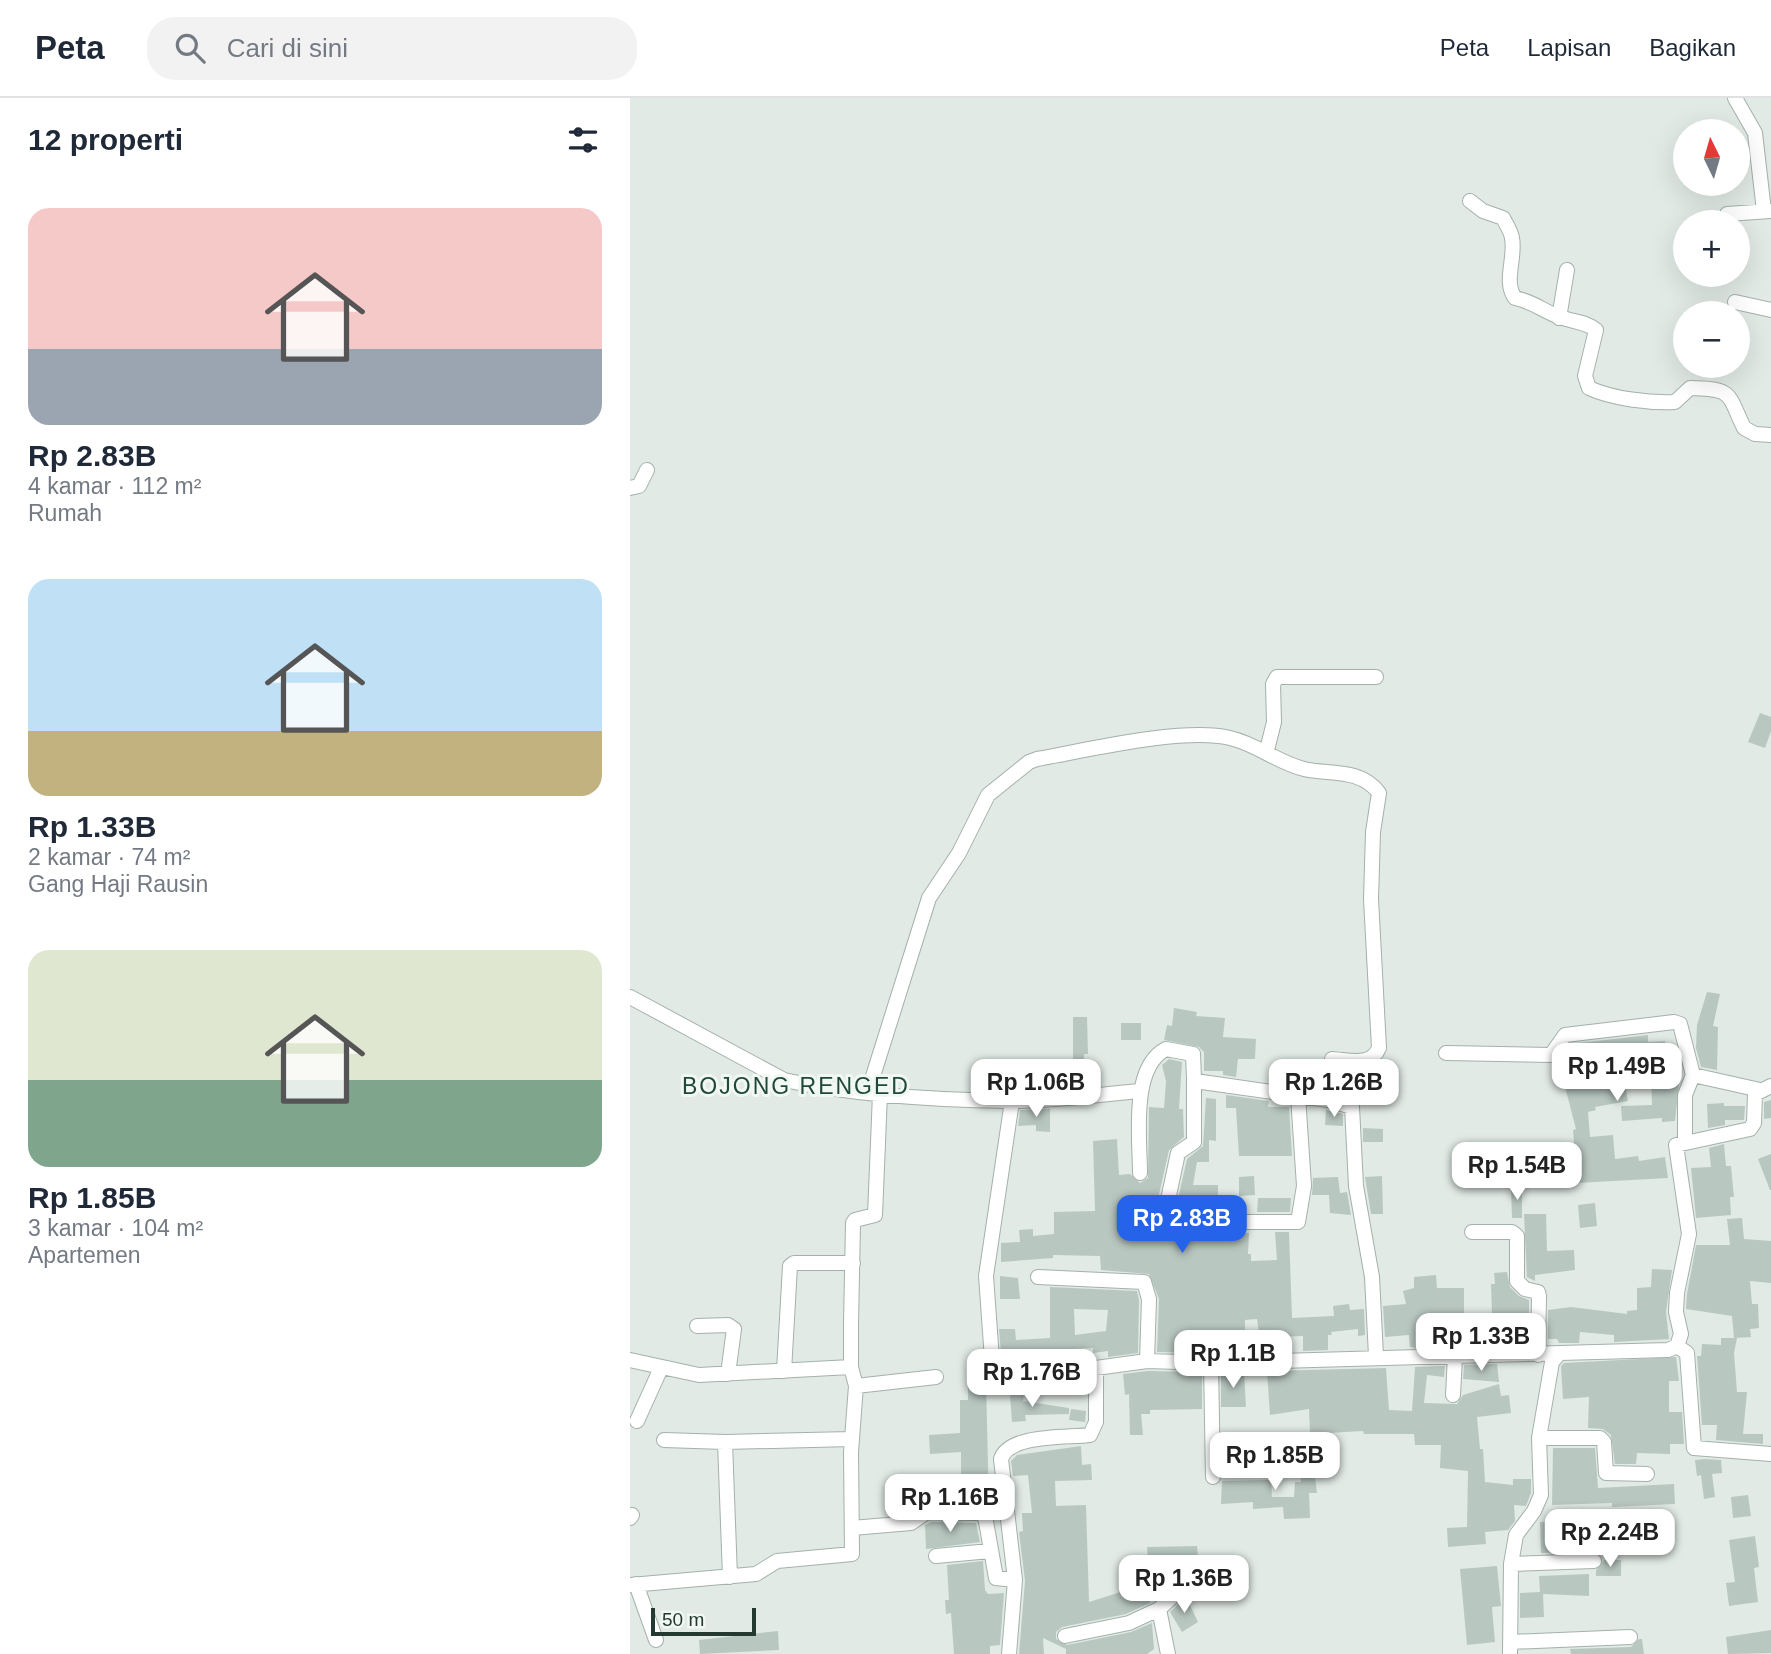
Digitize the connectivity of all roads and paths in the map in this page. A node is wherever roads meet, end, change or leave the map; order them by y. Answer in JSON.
{"nodes":[{"id":1,"x":1735,"y":98,"type":"edge"},
{"id":2,"x":1766,"y":171,"type":"edge"},
{"id":3,"x":1469,"y":201,"type":"dead end"},
{"id":4,"x":1768,"y":211,"type":"edge"},
{"id":5,"x":1750,"y":212,"type":"edge"},
{"id":6,"x":1567,"y":270,"type":"dead end"},
{"id":7,"x":1750,"y":305,"type":"edge"},
{"id":8,"x":1771,"y":310,"type":"edge"},
{"id":9,"x":1559,"y":318,"type":"junction"},
{"id":10,"x":1771,"y":435,"type":"edge"},
{"id":11,"x":647,"y":470,"type":"dead end"},
{"id":12,"x":630,"y":488,"type":"edge"},
{"id":13,"x":1376,"y":677,"type":"dead end"},
{"id":14,"x":1267,"y":750,"type":"junction"},
{"id":15,"x":630,"y":997,"type":"edge"},
{"id":16,"x":1447,"y":1053,"type":"dead end"},
{"id":17,"x":1332,"y":1059,"type":"dead end"},
{"id":18,"x":1693,"y":1074,"type":"junction"},
{"id":19,"x":1194,"y":1079,"type":"junction"},
{"id":20,"x":1765,"y":1088,"type":"edge"},
{"id":21,"x":1139,"y":1091,"type":"junction"},
{"id":22,"x":874,"y":1093,"type":"junction"},
{"id":23,"x":1298,"y":1096,"type":"junction"},
{"id":24,"x":1012,"y":1101,"type":"junction"},
{"id":25,"x":1685,"y":1141,"type":"junction"},
{"id":26,"x":1140,"y":1173,"type":"dead end"},
{"id":27,"x":1472,"y":1232,"type":"dead end"},
{"id":28,"x":853,"y":1263,"type":"junction"},
{"id":29,"x":1038,"y":1277,"type":"dead end"},
{"id":30,"x":697,"y":1326,"type":"dead end"},
{"id":31,"x":1676,"y":1346,"type":"junction"},
{"id":32,"x":1538,"y":1355,"type":"junction"},
{"id":33,"x":1558,"y":1355,"type":"junction"},
{"id":34,"x":1376,"y":1356,"type":"junction"},
{"id":35,"x":1455,"y":1356,"type":"junction"},
{"id":36,"x":630,"y":1360,"type":"edge"},
{"id":37,"x":1147,"y":1361,"type":"junction"},
{"id":38,"x":1041,"y":1363,"type":"dead end"},
{"id":39,"x":1211,"y":1363,"type":"junction"},
{"id":40,"x":852,"y":1367,"type":"junction"},
{"id":41,"x":661,"y":1368,"type":"junction"},
{"id":42,"x":1096,"y":1368,"type":"junction"},
{"id":43,"x":784,"y":1371,"type":"junction"},
{"id":44,"x":993,"y":1373,"type":"dead end"},
{"id":45,"x":729,"y":1374,"type":"junction"},
{"id":46,"x":936,"y":1377,"type":"dead end"},
{"id":47,"x":856,"y":1385,"type":"junction"},
{"id":48,"x":1453,"y":1395,"type":"dead end"},
{"id":49,"x":637,"y":1420,"type":"dead end"},
{"id":50,"x":1539,"y":1438,"type":"junction"},
{"id":51,"x":852,"y":1439,"type":"junction"},
{"id":52,"x":664,"y":1440,"type":"dead end"},
{"id":53,"x":725,"y":1442,"type":"junction"},
{"id":54,"x":1771,"y":1454,"type":"edge"},
{"id":55,"x":1647,"y":1474,"type":"dead end"},
{"id":56,"x":1213,"y":1477,"type":"dead end"},
{"id":57,"x":852,"y":1528,"type":"junction"},
{"id":58,"x":990,"y":1551,"type":"junction"},
{"id":59,"x":936,"y":1556,"type":"dead end"},
{"id":60,"x":1594,"y":1562,"type":"dead end"},
{"id":61,"x":1511,"y":1563,"type":"junction"},
{"id":62,"x":1207,"y":1576,"type":"dead end"},
{"id":63,"x":730,"y":1577,"type":"junction"},
{"id":64,"x":1015,"y":1580,"type":"junction"},
{"id":65,"x":632,"y":1584,"type":"edge"},
{"id":66,"x":1159,"y":1609,"type":"junction"},
{"id":67,"x":1065,"y":1636,"type":"dead end"},
{"id":68,"x":1630,"y":1637,"type":"dead end"},
{"id":69,"x":656,"y":1640,"type":"dead end"},
{"id":70,"x":1510,"y":1648,"type":"edge"},
{"id":71,"x":1009,"y":1654,"type":"edge"},
{"id":72,"x":1168,"y":1654,"type":"edge"}],
"edges":[{"from":1,"to":2,"type":"street"},
{"from":2,"to":4,"type":"street"},
{"from":3,"to":9,"type":"street"},
{"from":4,"to":5,"type":"street"},
{"from":6,"to":9,"type":"street"},
{"from":7,"to":8,"type":"street"},
{"from":9,"to":10,"type":"street"},
{"from":11,"to":12,"type":"street"},
{"from":13,"to":14,"type":"street"},
{"from":14,"to":17,"type":"street"},
{"from":14,"to":22,"type":"street"},
{"from":15,"to":22,"type":"street"},
{"from":16,"to":18,"type":"street"},
{"from":18,"to":20,"type":"street"},
{"from":18,"to":25,"type":"street"},
{"from":19,"to":21,"type":"street"},
{"from":19,"to":23,"type":"street"},
{"from":19,"to":23,"type":"street"},
{"from":20,"to":25,"type":"street"},
{"from":21,"to":24,"type":"street"},
{"from":21,"to":26,"type":"street"},
{"from":22,"to":24,"type":"street"},
{"from":22,"to":28,"type":"street"},
{"from":23,"to":34,"type":"street"},
{"from":24,"to":44,"type":"street"},
{"from":25,"to":31,"type":"street"},
{"from":27,"to":32,"type":"street"},
{"from":28,"to":40,"type":"street"},
{"from":28,"to":43,"type":"street"},
{"from":29,"to":37,"type":"street"},
{"from":30,"to":45,"type":"street"},
{"from":31,"to":33,"type":"street"},
{"from":31,"to":54,"type":"street"},
{"from":32,"to":33,"type":"street"},
{"from":32,"to":35,"type":"street"},
{"from":33,"to":50,"type":"street"},
{"from":34,"to":35,"type":"street"},
{"from":34,"to":39,"type":"street"},
{"from":35,"to":48,"type":"street"},
{"from":36,"to":41,"type":"street"},
{"from":37,"to":39,"type":"street"},
{"from":37,"to":42,"type":"street"},
{"from":38,"to":42,"type":"street"},
{"from":39,"to":56,"type":"street"},
{"from":40,"to":43,"type":"street"},
{"from":40,"to":47,"type":"street"},
{"from":41,"to":45,"type":"street"},
{"from":41,"to":49,"type":"street"},
{"from":42,"to":64,"type":"street"},
{"from":43,"to":45,"type":"street"},
{"from":46,"to":47,"type":"street"},
{"from":47,"to":51,"type":"street"},
{"from":50,"to":55,"type":"street"},
{"from":50,"to":61,"type":"street"},
{"from":51,"to":53,"type":"street"},
{"from":51,"to":57,"type":"street"},
{"from":52,"to":53,"type":"street"},
{"from":53,"to":63,"type":"street"},
{"from":57,"to":58,"type":"street"},
{"from":57,"to":63,"type":"street"},
{"from":58,"to":59,"type":"street"},
{"from":58,"to":64,"type":"street"},
{"from":60,"to":61,"type":"street"},
{"from":61,"to":70,"type":"street"},
{"from":62,"to":66,"type":"street"},
{"from":63,"to":65,"type":"street"},
{"from":64,"to":71,"type":"street"},
{"from":65,"to":69,"type":"street"},
{"from":66,"to":67,"type":"street"},
{"from":66,"to":72,"type":"street"},
{"from":68,"to":70,"type":"street"}]}
